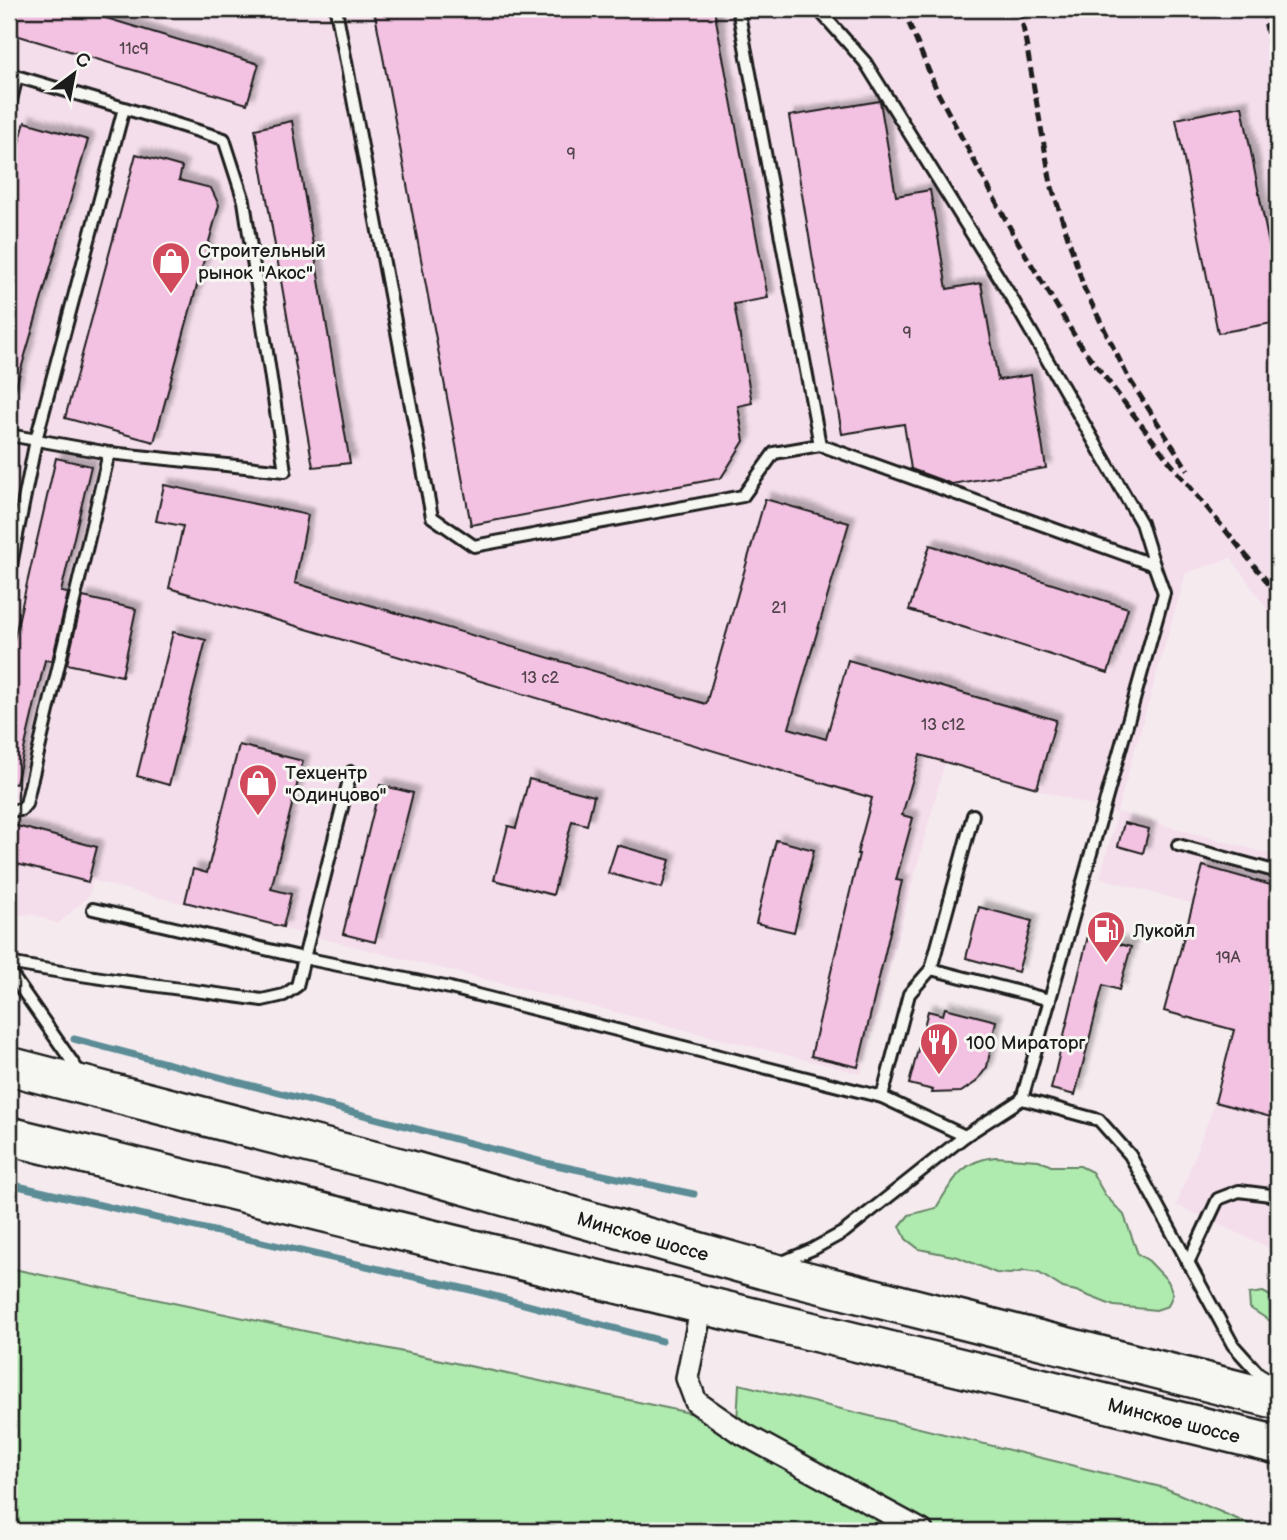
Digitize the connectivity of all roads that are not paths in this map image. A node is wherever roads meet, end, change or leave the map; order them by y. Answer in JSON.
{"nodes":[{"id":1,"x":336,"y":9,"type":"edge"},
{"id":2,"x":738,"y":9,"type":"edge"},
{"id":3,"x":818,"y":9,"type":"edge"},
{"id":4,"x":13,"y":75,"type":"edge"},
{"id":5,"x":9,"y":108,"type":"edge"},
{"id":6,"x":124,"y":108,"type":"junction"},
{"id":7,"x":9,"y":435,"type":"edge"},
{"id":8,"x":36,"y":440,"type":"junction"},
{"id":9,"x":820,"y":445,"type":"junction"},
{"id":10,"x":109,"y":453,"type":"junction"},
{"id":11,"x":1154,"y":565,"type":"junction"},
{"id":12,"x":9,"y":575,"type":"edge"},
{"id":13,"x":351,"y":772,"type":"dead end"},
{"id":14,"x":9,"y":810,"type":"edge"},
{"id":15,"x":973,"y":815,"type":"dead end"},
{"id":16,"x":1178,"y":845,"type":"dead end"},
{"id":17,"x":1278,"y":872,"type":"edge"},
{"id":18,"x":93,"y":909,"type":"dead end"},
{"id":19,"x":304,"y":958,"type":"junction"},
{"id":20,"x":9,"y":963,"type":"edge"},
{"id":21,"x":931,"y":969,"type":"junction"},
{"id":22,"x":9,"y":971,"type":"edge"},
{"id":23,"x":1050,"y":1000,"type":"junction"},
{"id":24,"x":9,"y":1066,"type":"edge"},
{"id":25,"x":90,"y":1086,"type":"junction"},
{"id":26,"x":882,"y":1097,"type":"junction"},
{"id":27,"x":1022,"y":1099,"type":"junction"},
{"id":28,"x":9,"y":1136,"type":"edge"},
{"id":29,"x":965,"y":1136,"type":"junction"},
{"id":30,"x":1276,"y":1193,"type":"edge"},
{"id":31,"x":1188,"y":1263,"type":"junction"},
{"id":32,"x":764,"y":1270,"type":"junction"},
{"id":33,"x":702,"y":1306,"type":"junction"},
{"id":34,"x":1278,"y":1385,"type":"edge"},
{"id":35,"x":1278,"y":1400,"type":"edge"},
{"id":36,"x":1278,"y":1445,"type":"edge"},
{"id":37,"x":922,"y":1531,"type":"edge"}],
"edges":[{"from":1,"to":9,"type":"lane"},
{"from":2,"to":9,"type":"lane"},
{"from":3,"to":11,"type":"lane"},
{"from":4,"to":5,"type":"lane"},
{"from":4,"to":6,"type":"lane"},
{"from":6,"to":8,"type":"lane"},
{"from":6,"to":10,"type":"lane"},
{"from":7,"to":8,"type":"lane"},
{"from":8,"to":10,"type":"lane"},
{"from":8,"to":12,"type":"lane"},
{"from":9,"to":11,"type":"lane"},
{"from":10,"to":14,"type":"lane"},
{"from":11,"to":23,"type":"lane"},
{"from":13,"to":19,"type":"lane"},
{"from":15,"to":21,"type":"lane"},
{"from":16,"to":17,"type":"lane"},
{"from":18,"to":19,"type":"lane"},
{"from":19,"to":20,"type":"lane"},
{"from":19,"to":26,"type":"lane"},
{"from":21,"to":23,"type":"lane"},
{"from":21,"to":26,"type":"lane"},
{"from":22,"to":25,"type":"lane"},
{"from":23,"to":27,"type":"lane"},
{"from":24,"to":25,"type":"highway","name":"Минское шоссе"},
{"from":25,"to":32,"type":"highway","name":"Минское шоссе"},
{"from":26,"to":29,"type":"lane"},
{"from":27,"to":29,"type":"lane"},
{"from":27,"to":31,"type":"lane"},
{"from":28,"to":33,"type":"highway","name":"Минское шоссе"},
{"from":29,"to":32,"type":"lane"},
{"from":30,"to":31,"type":"lane"},
{"from":31,"to":34,"type":"lane"},
{"from":32,"to":35,"type":"highway","name":"Минское шоссе"},
{"from":33,"to":36,"type":"highway","name":"Минское шоссе"},
{"from":33,"to":37,"type":"street"}]}
